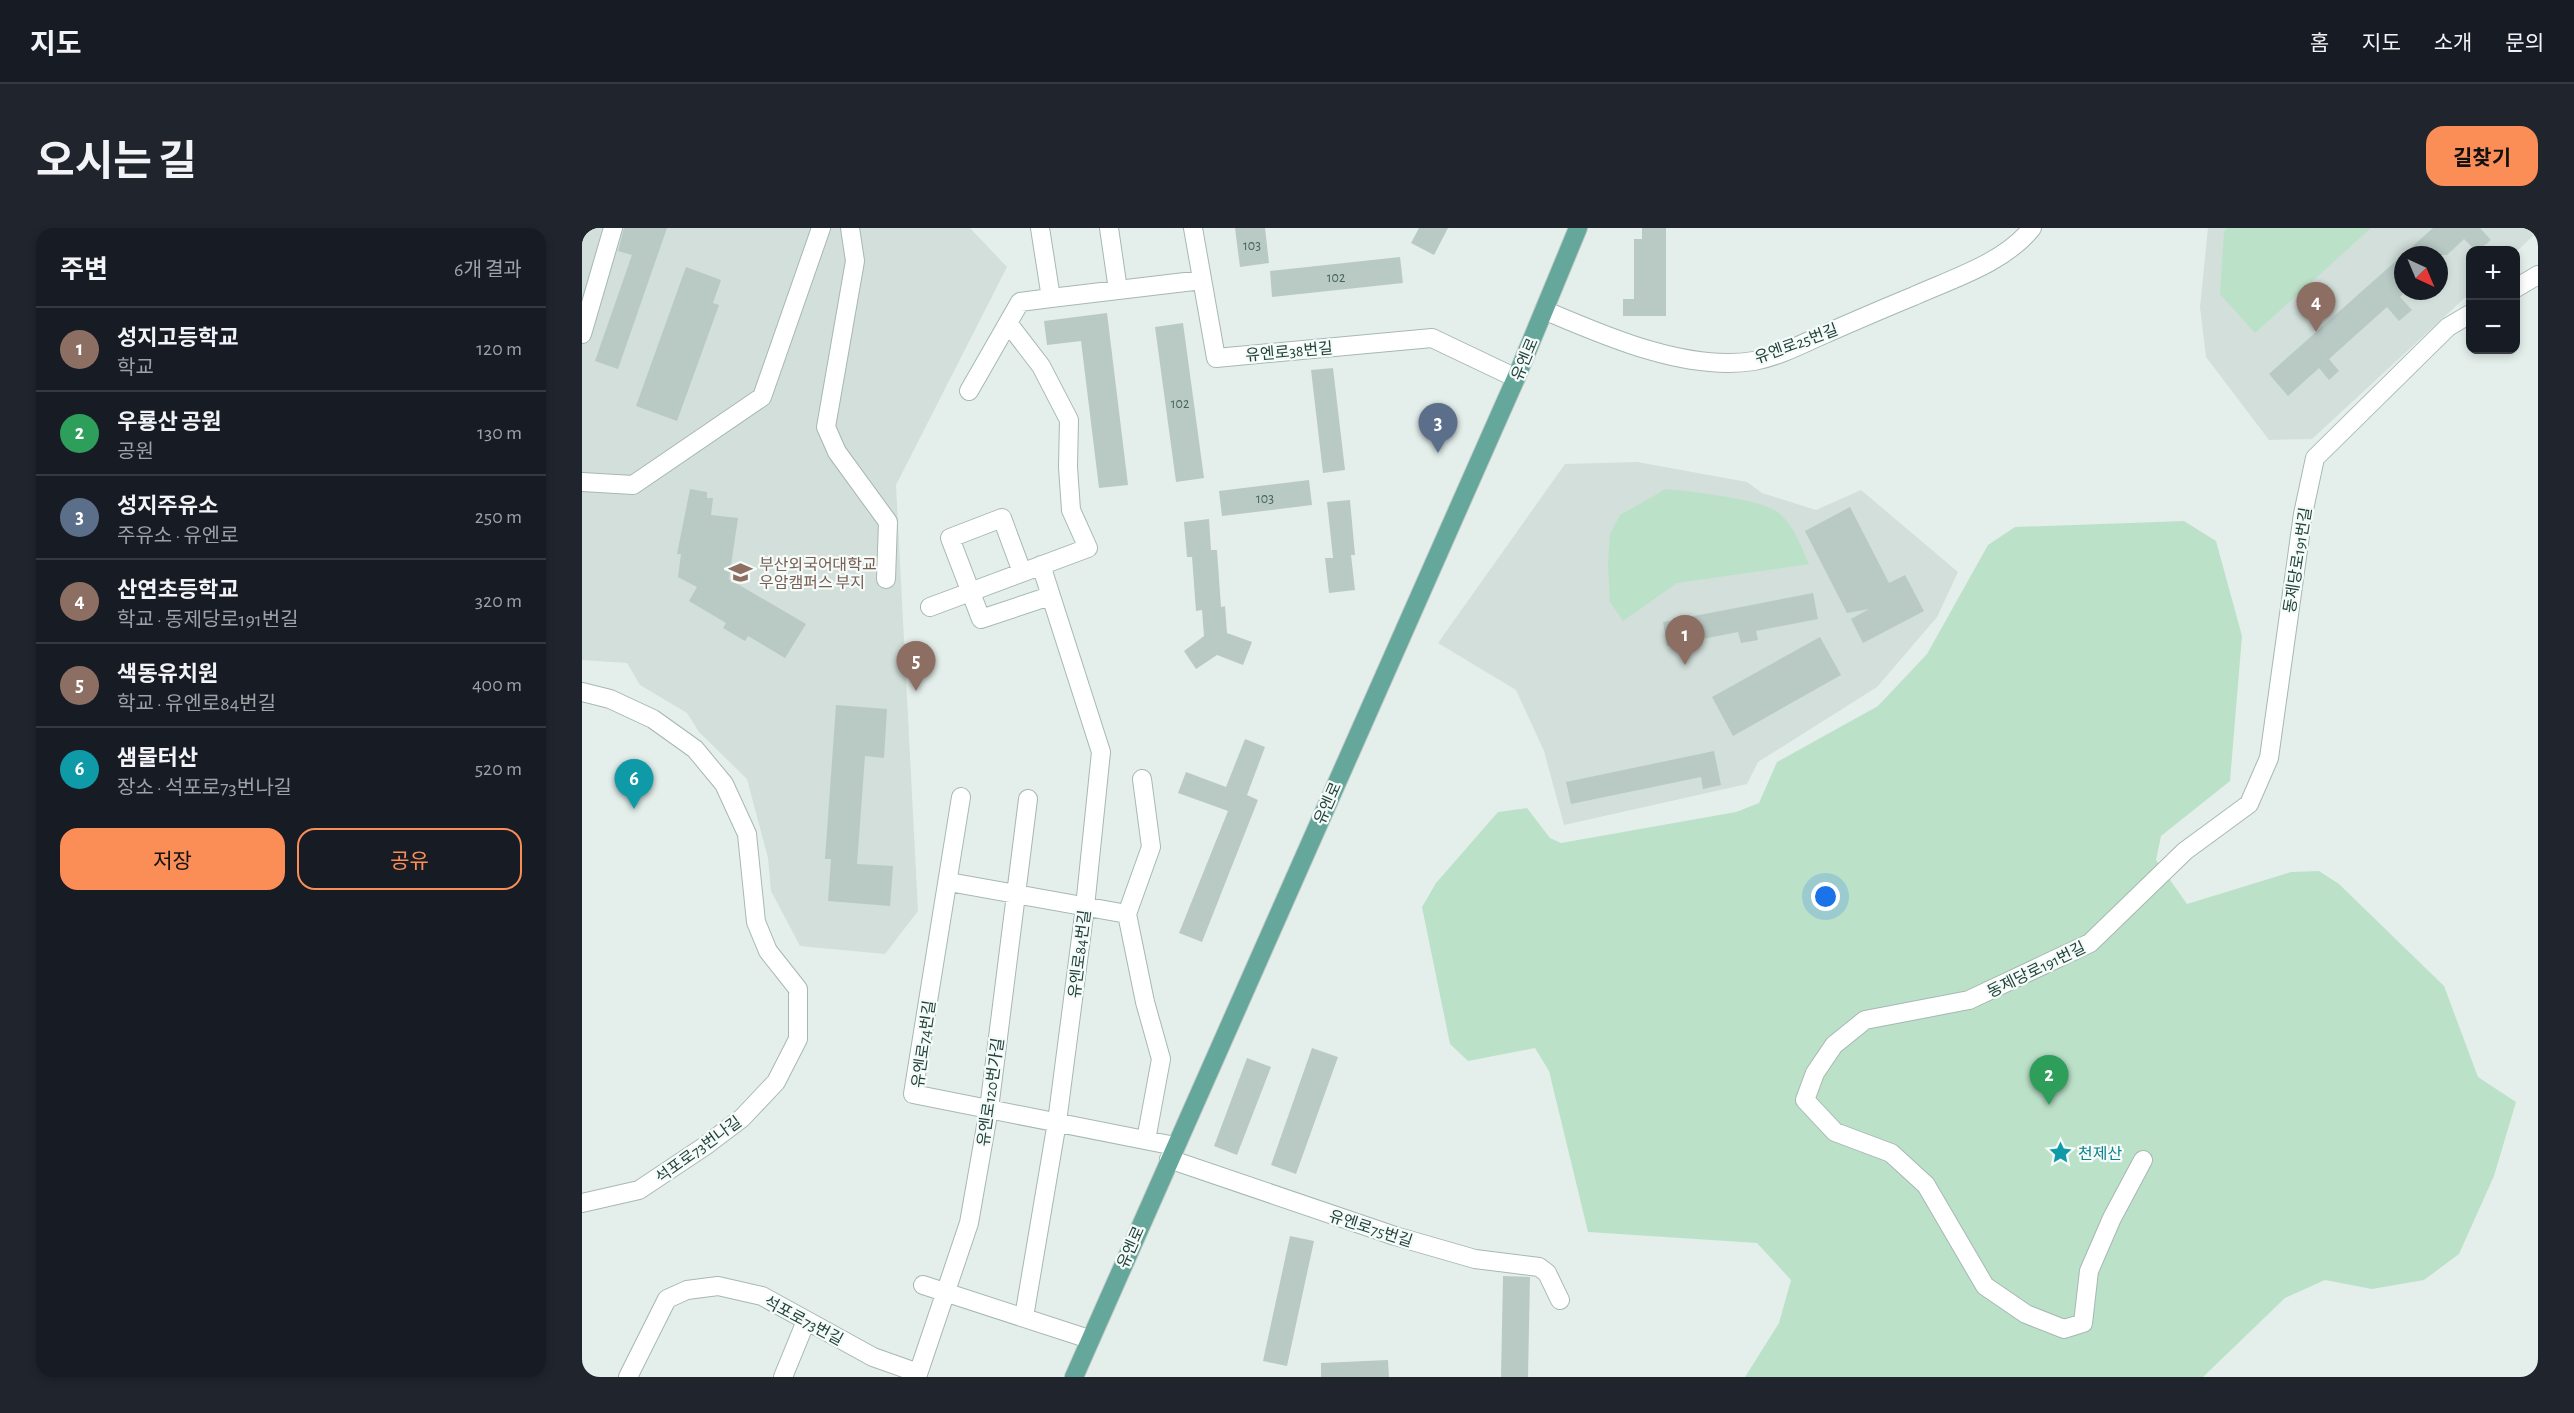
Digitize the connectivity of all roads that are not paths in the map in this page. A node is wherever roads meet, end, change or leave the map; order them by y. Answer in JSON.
{"nodes":[{"id":1,"x":613,"y":228,"type":"edge"},
{"id":2,"x":821,"y":228,"type":"edge"},
{"id":3,"x":850,"y":228,"type":"edge"},
{"id":4,"x":1040,"y":228,"type":"edge"},
{"id":5,"x":1109,"y":228,"type":"edge"},
{"id":6,"x":1193,"y":228,"type":"edge"},
{"id":7,"x":1578,"y":228,"type":"edge"},
{"id":8,"x":2032,"y":228,"type":"edge"},
{"id":9,"x":2538,"y":275,"type":"edge"},
{"id":10,"x":1202,"y":280,"type":"junction"},
{"id":11,"x":2520,"y":286,"type":"edge"},
{"id":12,"x":1118,"y":290,"type":"junction"},
{"id":13,"x":1051,"y":298,"type":"junction"},
{"id":14,"x":1544,"y":310,"type":"junction"},
{"id":15,"x":2466,"y":316,"type":"edge"},
{"id":16,"x":1008,"y":323,"type":"junction"},
{"id":17,"x":582,"y":334,"type":"edge"},
{"id":18,"x":1516,"y":378,"type":"junction"},
{"id":19,"x":969,"y":391,"type":"dead end"},
{"id":20,"x":582,"y":482,"type":"edge"},
{"id":21,"x":1041,"y":565,"type":"junction"},
{"id":22,"x":1022,"y":572,"type":"junction"},
{"id":23,"x":886,"y":579,"type":"dead end"},
{"id":24,"x":970,"y":592,"type":"junction"},
{"id":25,"x":1050,"y":596,"type":"junction"},
{"id":26,"x":930,"y":607,"type":"dead end"},
{"id":27,"x":582,"y":692,"type":"edge"},
{"id":28,"x":1142,"y":779,"type":"dead end"},
{"id":29,"x":961,"y":797,"type":"dead end"},
{"id":30,"x":1028,"y":799,"type":"dead end"},
{"id":31,"x":949,"y":882,"type":"junction"},
{"id":32,"x":1016,"y":894,"type":"junction"},
{"id":33,"x":1085,"y":907,"type":"junction"},
{"id":34,"x":1127,"y":914,"type":"junction"},
{"id":35,"x":988,"y":1109,"type":"junction"},
{"id":36,"x":1057,"y":1122,"type":"junction"},
{"id":37,"x":1146,"y":1140,"type":"junction"},
{"id":38,"x":1172,"y":1152,"type":"junction"},
{"id":39,"x":2144,"y":1160,"type":"dead end"},
{"id":40,"x":582,"y":1203,"type":"edge"},
{"id":41,"x":922,"y":1286,"type":"dead end"},
{"id":42,"x":946,"y":1293,"type":"junction"},
{"id":43,"x":1560,"y":1300,"type":"dead end"},
{"id":44,"x":1024,"y":1317,"type":"junction"},
{"id":45,"x":806,"y":1321,"type":"junction"},
{"id":46,"x":1089,"y":1340,"type":"junction"},
{"id":47,"x":917,"y":1375,"type":"edge"},
{"id":48,"x":628,"y":1377,"type":"edge"},
{"id":49,"x":783,"y":1377,"type":"edge"},
{"id":50,"x":1074,"y":1377,"type":"edge"}],
"edges":[{"from":1,"to":17,"type":"street"},
{"from":2,"to":20,"type":"street"},
{"from":3,"to":23,"type":"street"},
{"from":4,"to":13,"type":"street"},
{"from":5,"to":12,"type":"street"},
{"from":6,"to":10,"type":"street"},
{"from":7,"to":14,"type":"main road","name":"유엔로"},
{"from":8,"to":14,"type":"street","name":"유엔로25번길"},
{"from":9,"to":11,"type":"street"},
{"from":10,"to":12,"type":"street"},
{"from":10,"to":18,"type":"street","name":"유엔로38번길"},
{"from":12,"to":13,"type":"street"},
{"from":13,"to":16,"type":"street"},
{"from":14,"to":18,"type":"main road","name":"유엔로"},
{"from":15,"to":39,"type":"street","name":"동제당로191번길"},
{"from":16,"to":19,"type":"street"},
{"from":16,"to":21,"type":"street"},
{"from":18,"to":38,"type":"main road","name":"유엔로"},
{"from":21,"to":22,"type":"street"},
{"from":21,"to":25,"type":"street","name":"유엔로84번길"},
{"from":22,"to":24,"type":"street"},
{"from":22,"to":24,"type":"street"},
{"from":24,"to":25,"type":"street"},
{"from":24,"to":26,"type":"street"},
{"from":25,"to":33,"type":"street","name":"유엔로84번길"},
{"from":27,"to":40,"type":"street","name":"석포로73번나길"},
{"from":28,"to":34,"type":"street"},
{"from":29,"to":31,"type":"street","name":"유엔로74번길"},
{"from":30,"to":32,"type":"street","name":"유엔로120번가길"},
{"from":31,"to":32,"type":"street"},
{"from":31,"to":35,"type":"street","name":"유엔로74번길"},
{"from":32,"to":33,"type":"street"},
{"from":32,"to":35,"type":"street","name":"유엔로120번가길"},
{"from":33,"to":34,"type":"street"},
{"from":33,"to":36,"type":"street","name":"유엔로84번길"},
{"from":34,"to":37,"type":"street"},
{"from":35,"to":36,"type":"street","name":"유엔로74번길"},
{"from":35,"to":42,"type":"street","name":"유엔로120번가길"},
{"from":36,"to":37,"type":"street","name":"유엔로74번길"},
{"from":36,"to":44,"type":"street","name":"유엔로84번길"},
{"from":37,"to":38,"type":"street","name":"유엔로74번길"},
{"from":38,"to":43,"type":"street","name":"유엔로75번길"},
{"from":38,"to":46,"type":"main road","name":"유엔로"},
{"from":41,"to":42,"type":"street"},
{"from":42,"to":44,"type":"street"},
{"from":42,"to":47,"type":"street","name":"유엔로120번가길"},
{"from":44,"to":46,"type":"street"},
{"from":45,"to":47,"type":"street","name":"석포로73번길"},
{"from":45,"to":48,"type":"street","name":"석포로73번길"},
{"from":45,"to":49,"type":"street"},
{"from":46,"to":50,"type":"main road","name":"유엔로"}]}
